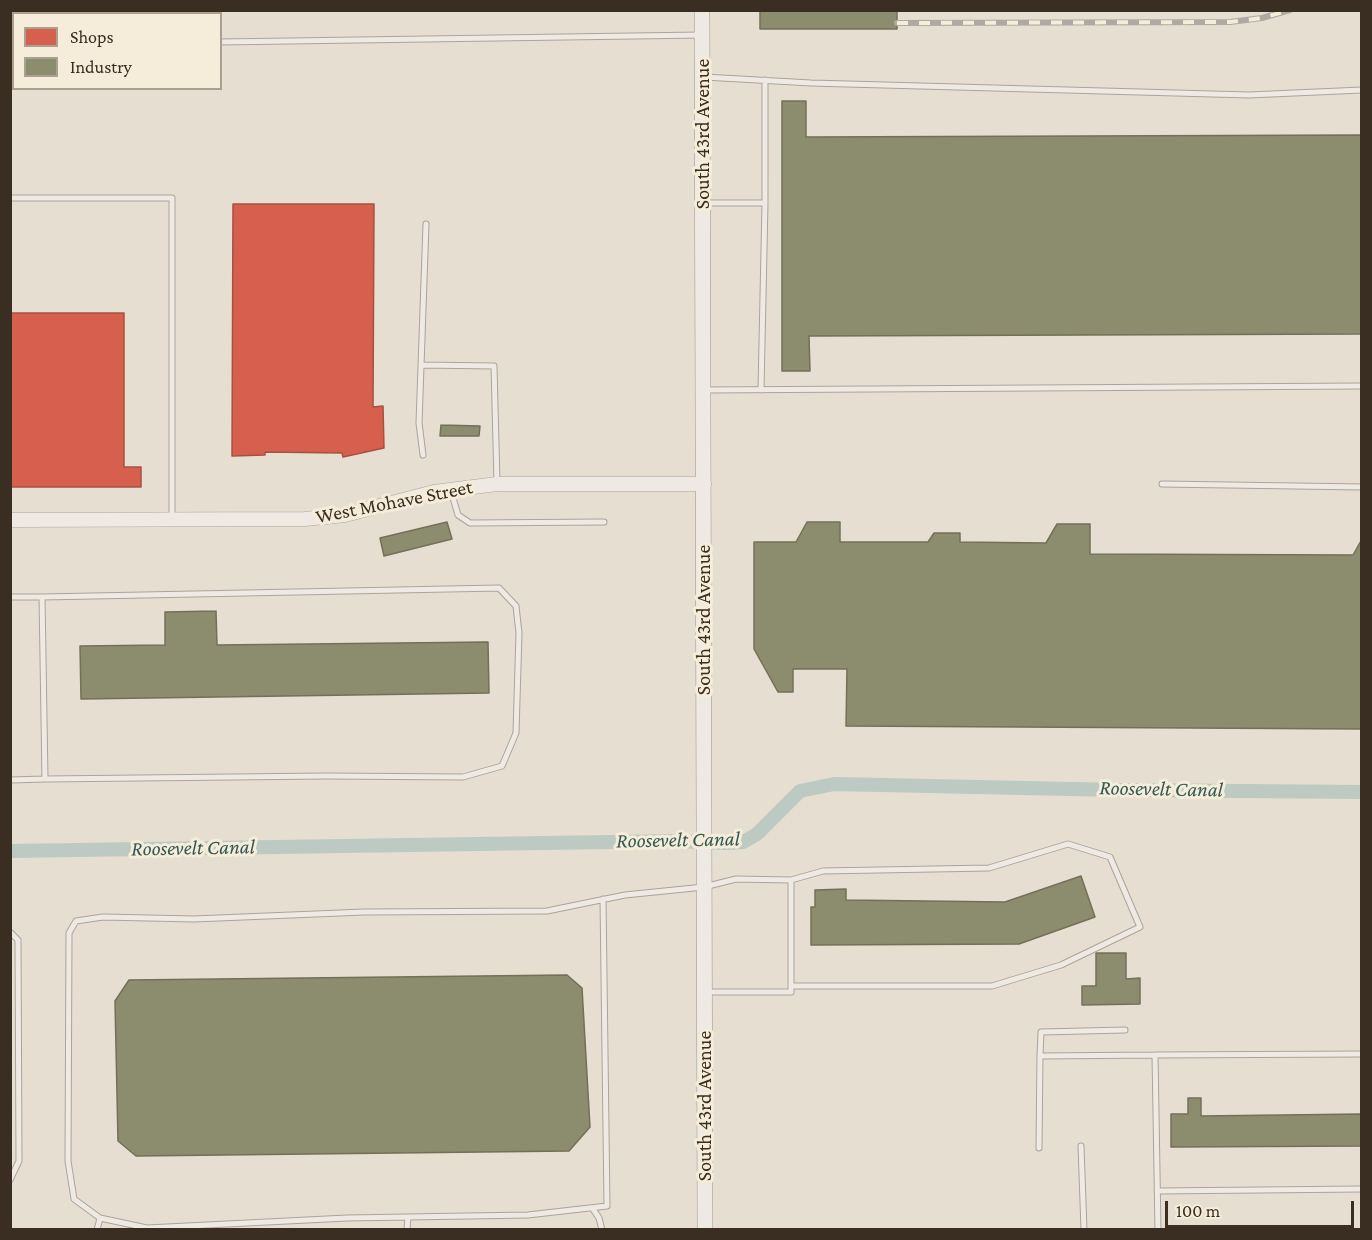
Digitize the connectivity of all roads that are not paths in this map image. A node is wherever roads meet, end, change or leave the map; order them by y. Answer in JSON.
{"nodes":[{"id":1,"x":702,"y":10,"type":"edge"},
{"id":2,"x":702,"y":35,"type":"junction"},
{"id":3,"x":222,"y":42,"type":"edge"},
{"id":4,"x":702,"y":76,"type":"junction"},
{"id":5,"x":765,"y":80,"type":"junction"},
{"id":6,"x":1362,"y":90,"type":"edge"},
{"id":7,"x":10,"y":198,"type":"edge"},
{"id":8,"x":703,"y":202,"type":"junction"},
{"id":9,"x":765,"y":203,"type":"junction"},
{"id":10,"x":426,"y":224,"type":"dead end"},
{"id":11,"x":421,"y":364,"type":"junction"},
{"id":12,"x":1362,"y":386,"type":"edge"},
{"id":13,"x":704,"y":390,"type":"junction"},
{"id":14,"x":761,"y":390,"type":"junction"},
{"id":15,"x":423,"y":455,"type":"dead end"},
{"id":16,"x":498,"y":484,"type":"junction"},
{"id":17,"x":704,"y":484,"type":"junction"},
{"id":18,"x":1162,"y":484,"type":"dead end"},
{"id":19,"x":1362,"y":488,"type":"edge"},
{"id":20,"x":451,"y":490,"type":"junction"},
{"id":21,"x":172,"y":519,"type":"junction"},
{"id":22,"x":10,"y":520,"type":"edge"},
{"id":23,"x":604,"y":522,"type":"dead end"},
{"id":24,"x":10,"y":597,"type":"edge"},
{"id":25,"x":42,"y":597,"type":"junction"},
{"id":26,"x":45,"y":779,"type":"junction"},
{"id":27,"x":10,"y":780,"type":"edge"},
{"id":28,"x":791,"y":880,"type":"junction"},
{"id":29,"x":704,"y":887,"type":"junction"},
{"id":30,"x":603,"y":899,"type":"junction"},
{"id":31,"x":10,"y":932,"type":"edge"},
{"id":32,"x":791,"y":986,"type":"junction"},
{"id":33,"x":704,"y":992,"type":"junction"},
{"id":34,"x":1125,"y":1030,"type":"dead end"},
{"id":35,"x":1362,"y":1054,"type":"edge"},
{"id":36,"x":1155,"y":1055,"type":"junction"},
{"id":37,"x":1040,"y":1056,"type":"junction"},
{"id":38,"x":1081,"y":1146,"type":"dead end"},
{"id":39,"x":1039,"y":1148,"type":"dead end"},
{"id":40,"x":10,"y":1180,"type":"edge"},
{"id":41,"x":1362,"y":1189,"type":"edge"},
{"id":42,"x":1157,"y":1191,"type":"junction"},
{"id":43,"x":593,"y":1209,"type":"junction"},
{"id":44,"x":408,"y":1217,"type":"junction"},
{"id":45,"x":100,"y":1218,"type":"junction"},
{"id":46,"x":206,"y":1227,"type":"edge"},
{"id":47,"x":97,"y":1230,"type":"edge"},
{"id":48,"x":407,"y":1230,"type":"edge"},
{"id":49,"x":602,"y":1230,"type":"edge"},
{"id":50,"x":705,"y":1230,"type":"edge"},
{"id":51,"x":1084,"y":1230,"type":"edge"},
{"id":52,"x":1158,"y":1230,"type":"edge"}],
"edges":[{"from":1,"to":2,"type":"main road","name":"South 43rd Avenue"},
{"from":2,"to":3,"type":"lane"},
{"from":2,"to":4,"type":"main road","name":"South 43rd Avenue"},
{"from":4,"to":5,"type":"lane"},
{"from":4,"to":8,"type":"main road","name":"South 43rd Avenue"},
{"from":5,"to":6,"type":"lane"},
{"from":5,"to":9,"type":"lane"},
{"from":7,"to":21,"type":"lane"},
{"from":8,"to":9,"type":"lane"},
{"from":8,"to":13,"type":"main road","name":"South 43rd Avenue"},
{"from":9,"to":14,"type":"lane"},
{"from":10,"to":11,"type":"lane"},
{"from":11,"to":15,"type":"lane"},
{"from":11,"to":16,"type":"lane"},
{"from":12,"to":14,"type":"lane"},
{"from":13,"to":14,"type":"lane"},
{"from":13,"to":17,"type":"main road","name":"South 43rd Avenue"},
{"from":16,"to":17,"type":"street","name":"West Mohave Street"},
{"from":16,"to":20,"type":"street","name":"West Mohave Street"},
{"from":17,"to":29,"type":"main road","name":"South 43rd Avenue"},
{"from":18,"to":19,"type":"lane"},
{"from":20,"to":21,"type":"street","name":"West Mohave Street"},
{"from":20,"to":23,"type":"lane"},
{"from":21,"to":22,"type":"street","name":"West Mohave Street"},
{"from":24,"to":25,"type":"lane"},
{"from":25,"to":26,"type":"lane"},
{"from":25,"to":26,"type":"lane"},
{"from":26,"to":27,"type":"lane"},
{"from":28,"to":29,"type":"lane"},
{"from":28,"to":32,"type":"lane"},
{"from":28,"to":32,"type":"lane"},
{"from":29,"to":30,"type":"lane"},
{"from":29,"to":33,"type":"main road","name":"South 43rd Avenue"},
{"from":30,"to":43,"type":"lane"},
{"from":30,"to":45,"type":"lane"},
{"from":31,"to":40,"type":"lane"},
{"from":32,"to":33,"type":"lane"},
{"from":33,"to":50,"type":"main road","name":"South 43rd Avenue"},
{"from":34,"to":37,"type":"lane"},
{"from":35,"to":36,"type":"lane"},
{"from":36,"to":37,"type":"lane"},
{"from":36,"to":42,"type":"lane"},
{"from":37,"to":39,"type":"lane"},
{"from":38,"to":51,"type":"lane"},
{"from":41,"to":42,"type":"lane"},
{"from":42,"to":52,"type":"lane"},
{"from":43,"to":44,"type":"lane"},
{"from":43,"to":49,"type":"lane"},
{"from":44,"to":46,"type":"lane"},
{"from":44,"to":48,"type":"lane"},
{"from":45,"to":46,"type":"lane"},
{"from":45,"to":47,"type":"lane"}]}
